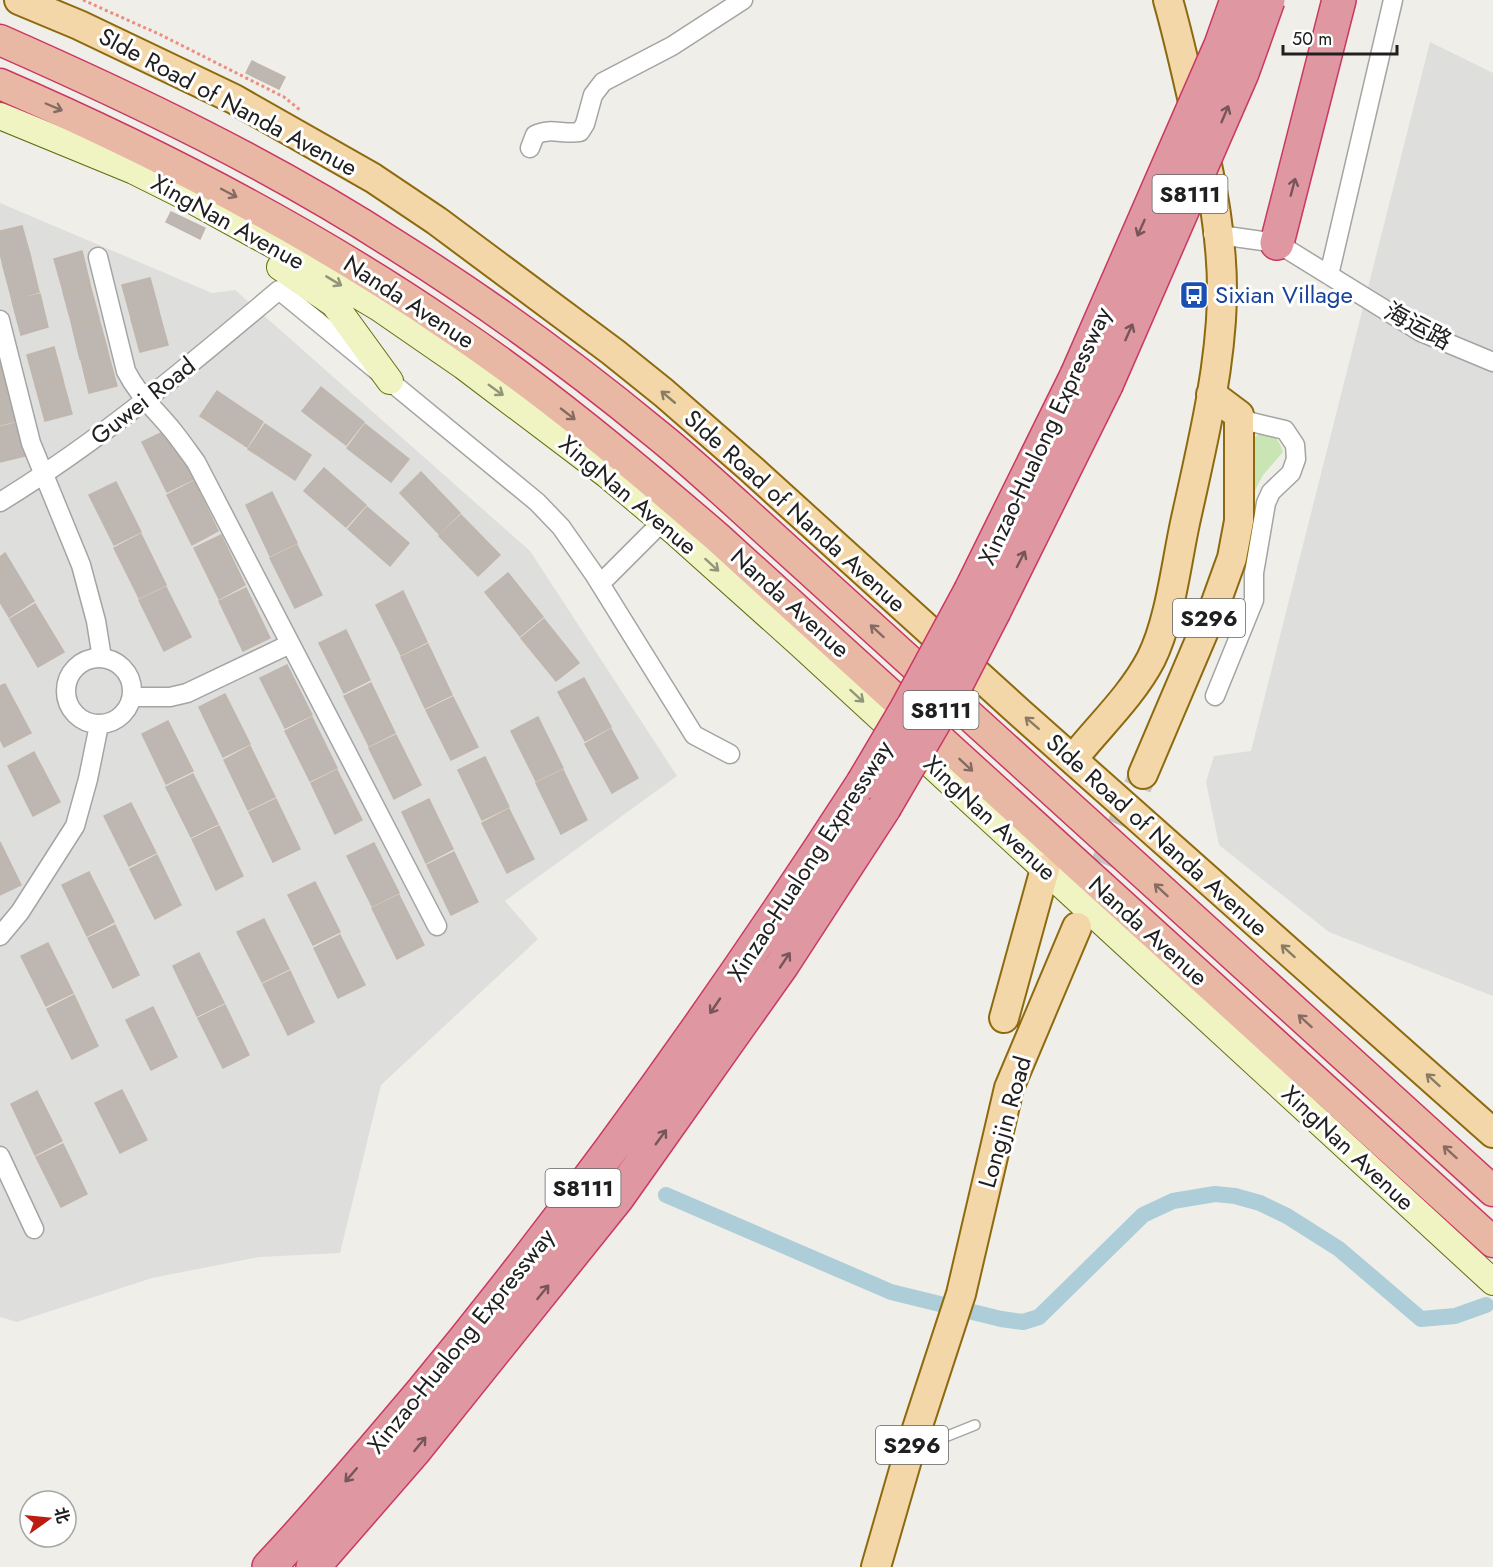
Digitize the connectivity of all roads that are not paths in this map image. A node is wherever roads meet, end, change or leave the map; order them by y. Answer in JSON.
{"nodes":[{"id":1,"x":19,"y":0,"type":"edge"},
{"id":2,"x":743,"y":0,"type":"edge"},
{"id":3,"x":1168,"y":0,"type":"edge"},
{"id":4,"x":1237,"y":0,"type":"edge"},
{"id":5,"x":1268,"y":0,"type":"edge"},
{"id":6,"x":1339,"y":0,"type":"edge"},
{"id":7,"x":1393,"y":0,"type":"edge"},
{"id":8,"x":0,"y":40,"type":"edge"},
{"id":9,"x":0,"y":84,"type":"edge"},
{"id":10,"x":0,"y":116,"type":"edge"},
{"id":11,"x":71,"y":143,"type":"junction"},
{"id":12,"x":530,"y":148,"type":"dead end"},
{"id":13,"x":1216,"y":234,"type":"junction"},
{"id":14,"x":1277,"y":243,"type":"junction"},
{"id":15,"x":98,"y":258,"type":"dead end"},
{"id":16,"x":1329,"y":275,"type":"junction"},
{"id":17,"x":0,"y":320,"type":"edge"},
{"id":18,"x":1493,"y":362,"type":"edge"},
{"id":19,"x":1091,"y":380,"type":"junction"},
{"id":20,"x":390,"y":381,"type":"junction"},
{"id":21,"x":1211,"y":394,"type":"junction"},
{"id":22,"x":145,"y":401,"type":"junction"},
{"id":23,"x":1239,"y":415,"type":"junction"},
{"id":24,"x":45,"y":475,"type":"junction"},
{"id":25,"x":0,"y":502,"type":"edge"},
{"id":26,"x":663,"y":521,"type":"junction"},
{"id":27,"x":600,"y":585,"type":"junction"},
{"id":28,"x":983,"y":601,"type":"junction"},
{"id":29,"x":291,"y":644,"type":"junction"},
{"id":30,"x":102,"y":658,"type":"junction"},
{"id":31,"x":1215,"y":696,"type":"dead end"},
{"id":32,"x":132,"y":697,"type":"junction"},
{"id":33,"x":99,"y":725,"type":"junction"},
{"id":34,"x":730,"y":754,"type":"dead end"},
{"id":35,"x":1073,"y":759,"type":"junction"},
{"id":36,"x":1143,"y":774,"type":"tunnel mouth"},
{"id":37,"x":1045,"y":869,"type":"junction"},
{"id":38,"x":437,"y":926,"type":"dead end"},
{"id":39,"x":1077,"y":927,"type":"tunnel mouth"},
{"id":40,"x":0,"y":936,"type":"edge"},
{"id":41,"x":1004,"y":1018,"type":"dead end"},
{"id":42,"x":1304,"y":1130,"type":"dead end"},
{"id":43,"x":1493,"y":1132,"type":"edge"},
{"id":44,"x":0,"y":1156,"type":"edge"},
{"id":45,"x":1493,"y":1191,"type":"edge"},
{"id":46,"x":34,"y":1229,"type":"dead end"},
{"id":47,"x":1493,"y":1242,"type":"edge"},
{"id":48,"x":1492,"y":1281,"type":"edge"},
{"id":49,"x":953,"y":1325,"type":"junction"},
{"id":50,"x":975,"y":1425,"type":"dead end"},
{"id":51,"x":930,"y":1443,"type":"junction"},
{"id":52,"x":269,"y":1567,"type":"edge"},
{"id":53,"x":313,"y":1567,"type":"edge"},
{"id":54,"x":876,"y":1567,"type":"edge"},
{"id":55,"x":894,"y":1567,"type":"edge"}],
"edges":[{"from":35,"to":1,"type":"main road","name":"SIde Road of Nanda Avenue","one_way":true},
{"from":2,"to":12,"type":"street"},
{"from":3,"to":13,"type":"main road"},
{"from":4,"to":19,"type":"highway","name":"Xinzao-Hualong Expressway","number":"S8111","one_way":true,"bridge":true},
{"from":19,"to":5,"type":"highway","name":"Xinzao-Hualong Expressway","number":"S8111","one_way":true,"bridge":true},
{"from":14,"to":6,"type":"highway","one_way":true},
{"from":7,"to":16,"type":"street"},
{"from":45,"to":8,"type":"highway","name":"Nanda Avenue","one_way":true},
{"from":9,"to":47,"type":"highway","name":"Nanda Avenue","one_way":true},
{"from":10,"to":11,"type":"main road","name":"XingNan Avenue"},
{"from":11,"to":20,"type":"main road"},
{"from":11,"to":26,"type":"main road","name":"XingNan Avenue","one_way":true},
{"from":13,"to":14,"type":"street","name":"海运路"},
{"from":13,"to":21,"type":"main road"},
{"from":14,"to":16,"type":"street","name":"海运路"},
{"from":15,"to":22,"type":"street"},
{"from":16,"to":18,"type":"street","name":"海运路"},
{"from":17,"to":24,"type":"street"},
{"from":19,"to":28,"type":"highway","name":"Xinzao-Hualong Expressway","number":"S8111"},
{"from":20,"to":22,"type":"street","name":"Guwei Road"},
{"from":20,"to":27,"type":"street"},
{"from":21,"to":23,"type":"main road"},
{"from":21,"to":35,"type":"main road"},
{"from":22,"to":24,"type":"street","name":"Guwei Road"},
{"from":22,"to":29,"type":"street"},
{"from":23,"to":31,"type":"street"},
{"from":23,"to":36,"type":"main road","number":"S296"},
{"from":24,"to":25,"type":"street","name":"Guwei Road"},
{"from":24,"to":30,"type":"street"},
{"from":26,"to":27,"type":"street"},
{"from":26,"to":37,"type":"main road","name":"XingNan Avenue","one_way":true},
{"from":27,"to":34,"type":"street"},
{"from":28,"to":52,"type":"highway","name":"Xinzao-Hualong Expressway","number":"S8111","one_way":true,"bridge":true},
{"from":53,"to":28,"type":"highway","name":"Xinzao-Hualong Expressway","number":"S8111","one_way":true,"bridge":true},
{"from":29,"to":32,"type":"street"},
{"from":29,"to":38,"type":"street"},
{"from":30,"to":32,"type":"street"},
{"from":30,"to":33,"type":"street"},
{"from":32,"to":33,"type":"street"},
{"from":33,"to":40,"type":"street"},
{"from":43,"to":35,"type":"main road","name":"SIde Road of Nanda Avenue","one_way":true},
{"from":37,"to":41,"type":"main road"},
{"from":37,"to":48,"type":"main road","name":"XingNan Avenue"},
{"from":39,"to":49,"type":"main road","name":"Longjin Road","number":"S296"},
{"from":42,"to":48,"type":"main road"},
{"from":44,"to":46,"type":"street"},
{"from":49,"to":51,"type":"main road","name":"Longjin Road","number":"S296"},
{"from":49,"to":54,"type":"main road","name":"Longjin Road","number":"S296"},
{"from":50,"to":51,"type":"lane"},
{"from":51,"to":55,"type":"main road","name":"Longjin Road","number":"S296"}]}
